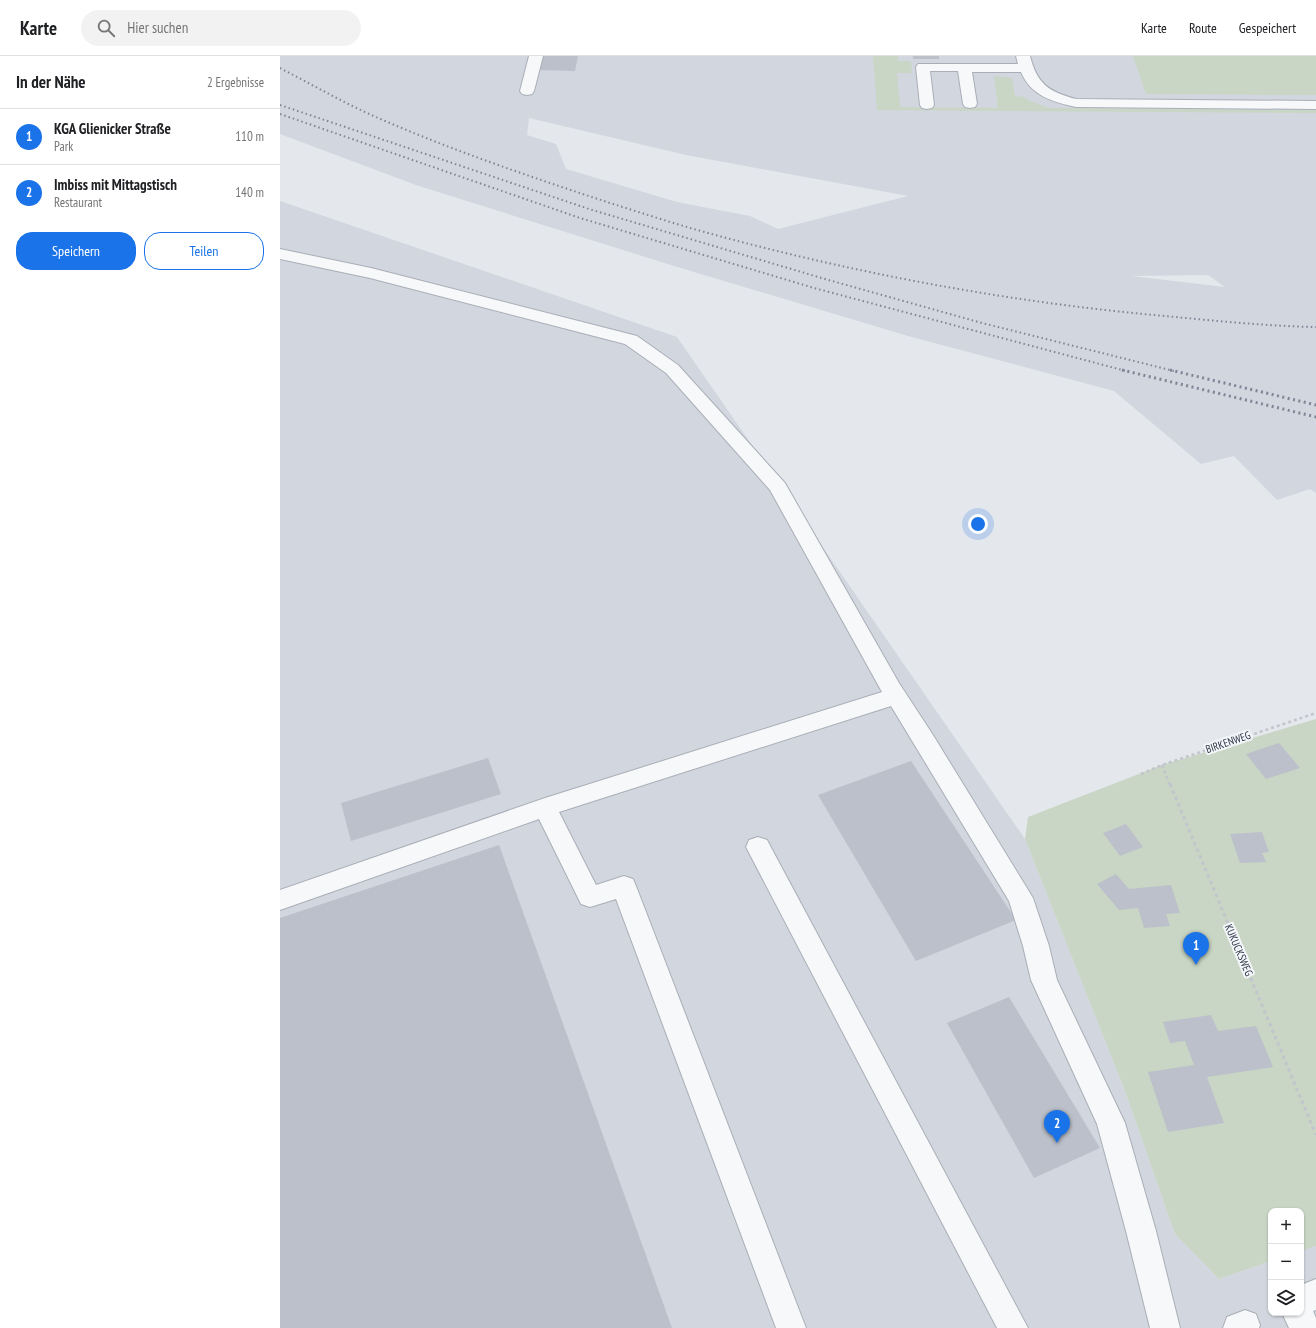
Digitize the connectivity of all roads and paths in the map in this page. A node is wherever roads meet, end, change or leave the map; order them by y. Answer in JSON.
{"nodes":[{"id":1,"x":536,"y":56,"type":"edge"},
{"id":2,"x":1024,"y":62,"type":"edge"},
{"id":3,"x":964,"y":67,"type":"junction"},
{"id":4,"x":527,"y":91,"type":"dead end"},
{"id":5,"x":970,"y":104,"type":"dead end"},
{"id":6,"x":927,"y":105,"type":"dead end"},
{"id":7,"x":1316,"y":105,"type":"edge"},
{"id":8,"x":280,"y":254,"type":"edge"},
{"id":9,"x":896,"y":696,"type":"junction"},
{"id":10,"x":1316,"y":713,"type":"edge"},
{"id":11,"x":1162,"y":765,"type":"junction"},
{"id":12,"x":1141,"y":774,"type":"dead end"},
{"id":13,"x":545,"y":807,"type":"junction"},
{"id":14,"x":758,"y":847,"type":"dead end"},
{"id":15,"x":280,"y":900,"type":"edge"},
{"id":16,"x":1316,"y":1135,"type":"edge"},
{"id":17,"x":1316,"y":1294,"type":"edge"},
{"id":18,"x":1304,"y":1300,"type":"edge"},
{"id":19,"x":1298,"y":1316,"type":"edge"},
{"id":20,"x":791,"y":1328,"type":"edge"},
{"id":21,"x":1013,"y":1328,"type":"edge"},
{"id":22,"x":1165,"y":1328,"type":"edge"},
{"id":23,"x":1305,"y":1328,"type":"edge"}],
"edges":[{"from":1,"to":4,"type":"lane"},
{"from":2,"to":3,"type":"lane"},
{"from":2,"to":7,"type":"lane"},
{"from":3,"to":5,"type":"lane"},
{"from":3,"to":6,"type":"lane"},
{"from":8,"to":9,"type":"lane"},
{"from":9,"to":13,"type":"lane"},
{"from":9,"to":22,"type":"lane"},
{"from":10,"to":11,"type":"path","name":"BIRKENWEG"},
{"from":11,"to":12,"type":"path","name":"BIRKENWEG"},
{"from":11,"to":16,"type":"path","name":"KUKUCKSWEG"},
{"from":13,"to":15,"type":"lane"},
{"from":13,"to":20,"type":"lane"},
{"from":14,"to":21,"type":"lane"},
{"from":17,"to":18,"type":"lane"},
{"from":19,"to":23,"type":"lane"}]}
